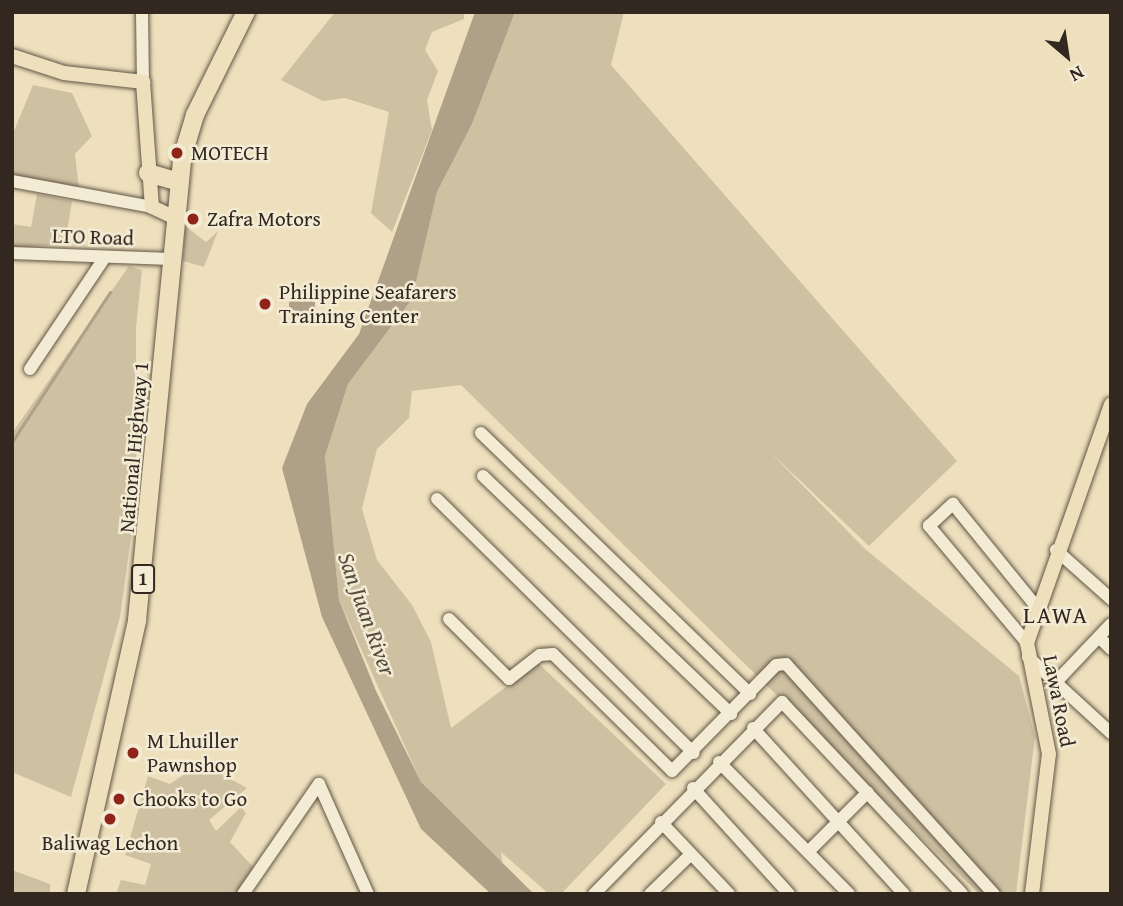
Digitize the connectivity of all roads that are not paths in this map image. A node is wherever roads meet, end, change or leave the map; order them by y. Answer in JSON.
{"nodes":[{"id":1,"x":142,"y":12,"type":"edge"},
{"id":2,"x":246,"y":12,"type":"edge"},
{"id":3,"x":12,"y":56,"type":"edge"},
{"id":4,"x":143,"y":82,"type":"junction"},
{"id":5,"x":148,"y":173,"type":"junction"},
{"id":6,"x":12,"y":181,"type":"edge"},
{"id":7,"x":180,"y":182,"type":"junction"},
{"id":8,"x":152,"y":207,"type":"junction"},
{"id":9,"x":176,"y":218,"type":"junction"},
{"id":10,"x":12,"y":253,"type":"edge"},
{"id":11,"x":105,"y":257,"type":"junction"},
{"id":12,"x":172,"y":259,"type":"junction"},
{"id":13,"x":30,"y":369,"type":"dead end"},
{"id":14,"x":1111,"y":404,"type":"edge"},
{"id":15,"x":481,"y":433,"type":"dead end"},
{"id":16,"x":483,"y":476,"type":"dead end"},
{"id":17,"x":437,"y":499,"type":"dead end"},
{"id":18,"x":1056,"y":550,"type":"junction"},
{"id":19,"x":1111,"y":599,"type":"edge"},
{"id":20,"x":1036,"y":606,"type":"junction"},
{"id":21,"x":449,"y":619,"type":"dead end"},
{"id":22,"x":1111,"y":624,"type":"edge"},
{"id":23,"x":1099,"y":637,"type":"junction"},
{"id":24,"x":1111,"y":649,"type":"edge"},
{"id":25,"x":1028,"y":650,"type":"junction"},
{"id":26,"x":1056,"y":682,"type":"junction"},
{"id":27,"x":750,"y":694,"type":"junction"},
{"id":28,"x":731,"y":714,"type":"junction"},
{"id":29,"x":752,"y":728,"type":"junction"},
{"id":30,"x":1111,"y":733,"type":"edge"},
{"id":31,"x":694,"y":753,"type":"junction"},
{"id":32,"x":719,"y":762,"type":"junction"},
{"id":33,"x":693,"y":788,"type":"junction"},
{"id":34,"x":868,"y":792,"type":"junction"},
{"id":35,"x":839,"y":821,"type":"junction"},
{"id":36,"x":661,"y":822,"type":"junction"},
{"id":37,"x":809,"y":851,"type":"junction"},
{"id":38,"x":691,"y":853,"type":"junction"},
{"id":39,"x":720,"y":891,"type":"edge"},
{"id":40,"x":842,"y":891,"type":"edge"},
{"id":41,"x":76,"y":894,"type":"edge"},
{"id":42,"x":243,"y":894,"type":"edge"},
{"id":43,"x":368,"y":894,"type":"edge"},
{"id":44,"x":594,"y":894,"type":"edge"},
{"id":45,"x":650,"y":894,"type":"edge"},
{"id":46,"x":789,"y":894,"type":"edge"},
{"id":47,"x":904,"y":894,"type":"edge"},
{"id":48,"x":962,"y":894,"type":"edge"},
{"id":49,"x":994,"y":894,"type":"edge"},
{"id":50,"x":1032,"y":894,"type":"edge"}],
"edges":[{"from":1,"to":4,"type":"street"},
{"from":2,"to":7,"type":"highway","name":"National Highway 1","number":"1"},
{"from":3,"to":4,"type":"main road"},
{"from":4,"to":5,"type":"main road"},
{"from":5,"to":7,"type":"highway"},
{"from":5,"to":8,"type":"main road"},
{"from":6,"to":8,"type":"street"},
{"from":7,"to":9,"type":"highway","name":"National Highway 1","number":"1"},
{"from":8,"to":9,"type":"main road"},
{"from":9,"to":12,"type":"highway","name":"National Highway 1","number":"1"},
{"from":10,"to":11,"type":"street","name":"LTO Road"},
{"from":11,"to":12,"type":"street","name":"LTO Road"},
{"from":11,"to":13,"type":"street"},
{"from":12,"to":41,"type":"highway","name":"National Highway 1","number":"1"},
{"from":14,"to":18,"type":"main road","name":"Lawa Road"},
{"from":15,"to":27,"type":"street"},
{"from":16,"to":28,"type":"street"},
{"from":17,"to":31,"type":"street"},
{"from":18,"to":19,"type":"street"},
{"from":18,"to":20,"type":"main road","name":"Lawa Road"},
{"from":20,"to":25,"type":"main road","name":"Lawa Road"},
{"from":20,"to":25,"type":"street"},
{"from":21,"to":31,"type":"street"},
{"from":22,"to":23,"type":"street"},
{"from":23,"to":24,"type":"street"},
{"from":23,"to":26,"type":"street"},
{"from":25,"to":26,"type":"street"},
{"from":25,"to":50,"type":"main road","name":"Lawa Road"},
{"from":26,"to":30,"type":"street"},
{"from":27,"to":28,"type":"street"},
{"from":27,"to":49,"type":"street"},
{"from":28,"to":31,"type":"street"},
{"from":29,"to":32,"type":"street"},
{"from":29,"to":34,"type":"street"},
{"from":29,"to":35,"type":"street"},
{"from":32,"to":33,"type":"street"},
{"from":32,"to":37,"type":"street"},
{"from":33,"to":36,"type":"street"},
{"from":33,"to":46,"type":"street"},
{"from":34,"to":35,"type":"street"},
{"from":34,"to":48,"type":"street"},
{"from":35,"to":37,"type":"street"},
{"from":35,"to":47,"type":"street"},
{"from":36,"to":38,"type":"street"},
{"from":36,"to":44,"type":"street"},
{"from":37,"to":40,"type":"street"},
{"from":38,"to":39,"type":"street"},
{"from":38,"to":45,"type":"street"},
{"from":42,"to":43,"type":"street"}]}
